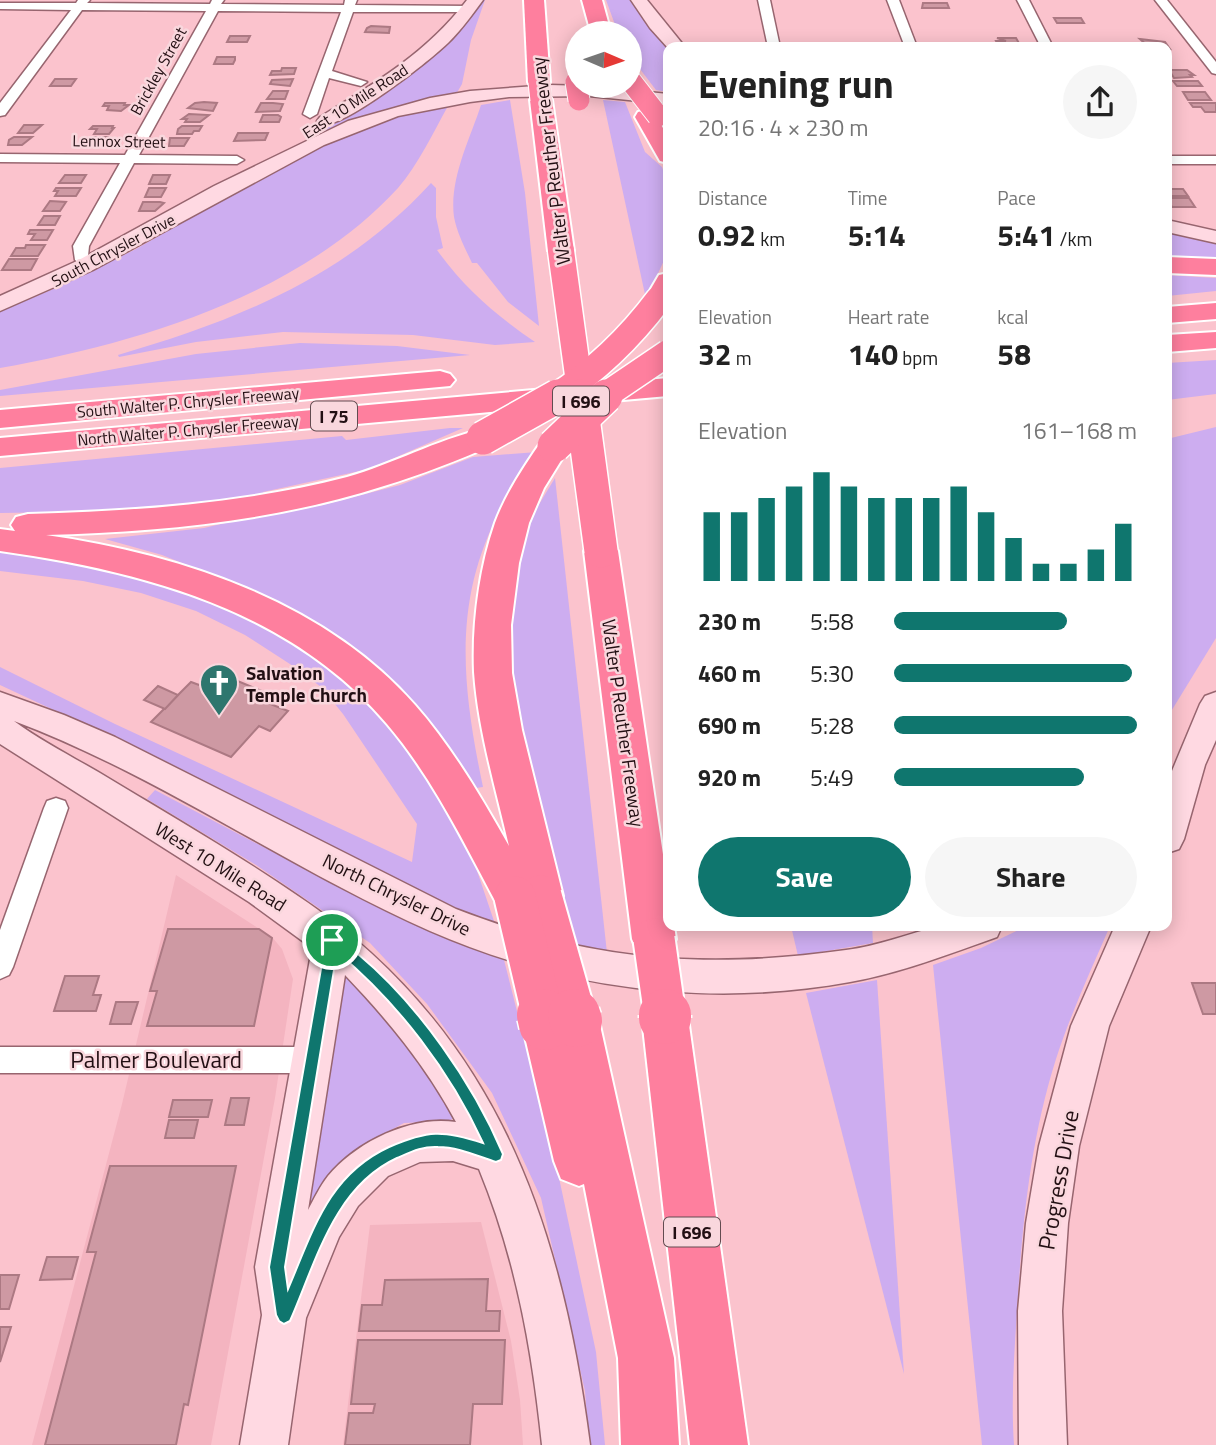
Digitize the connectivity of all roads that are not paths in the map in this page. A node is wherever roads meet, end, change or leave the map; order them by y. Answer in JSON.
{"nodes":[{"id":1,"x":534,"y":0,"type":"edge"},
{"id":2,"x":592,"y":0,"type":"edge"},
{"id":3,"x":639,"y":0,"type":"edge"},
{"id":4,"x":764,"y":0,"type":"edge"},
{"id":5,"x":893,"y":0,"type":"edge"},
{"id":6,"x":1023,"y":0,"type":"edge"},
{"id":7,"x":1161,"y":0,"type":"edge"},
{"id":8,"x":81,"y":3,"type":"edge"},
{"id":9,"x":216,"y":4,"type":"edge"},
{"id":10,"x":350,"y":4,"type":"edge"},
{"id":11,"x":472,"y":4,"type":"edge"},
{"id":12,"x":0,"y":6,"type":"edge"},
{"id":13,"x":598,"y":21,"type":"edge"},
{"id":14,"x":672,"y":42,"type":"edge"},
{"id":15,"x":773,"y":42,"type":"edge"},
{"id":16,"x":909,"y":42,"type":"edge"},
{"id":17,"x":1044,"y":42,"type":"edge"},
{"id":18,"x":1216,"y":70,"type":"edge"},
{"id":19,"x":324,"y":73,"type":"junction"},
{"id":20,"x":361,"y":82,"type":"dead end"},
{"id":21,"x":642,"y":94,"type":"edge"},
{"id":22,"x":642,"y":98,"type":"edge"},
{"id":23,"x":0,"y":112,"type":"edge"},
{"id":24,"x":310,"y":114,"type":"dead end"},
{"id":25,"x":660,"y":115,"type":"edge"},
{"id":26,"x":0,"y":158,"type":"edge"},
{"id":27,"x":129,"y":159,"type":"junction"},
{"id":28,"x":237,"y":159,"type":"dead end"},
{"id":29,"x":1172,"y":160,"type":"edge"},
{"id":30,"x":1216,"y":160,"type":"edge"},
{"id":31,"x":223,"y":189,"type":"junction"},
{"id":32,"x":1172,"y":227,"type":"edge"},
{"id":33,"x":1216,"y":237,"type":"edge"},
{"id":34,"x":90,"y":265,"type":"junction"},
{"id":35,"x":1173,"y":265,"type":"edge"},
{"id":36,"x":1216,"y":267,"type":"edge"},
{"id":37,"x":663,"y":291,"type":"edge"},
{"id":38,"x":0,"y":304,"type":"edge"},
{"id":39,"x":1216,"y":311,"type":"edge"},
{"id":40,"x":1172,"y":315,"type":"edge"},
{"id":41,"x":1216,"y":340,"type":"edge"},
{"id":42,"x":1172,"y":345,"type":"edge"},
{"id":43,"x":1172,"y":346,"type":"edge"},
{"id":44,"x":1216,"y":347,"type":"edge"},
{"id":45,"x":663,"y":356,"type":"edge"},
{"id":46,"x":663,"y":360,"type":"edge"},
{"id":47,"x":663,"y":387,"type":"edge"},
{"id":48,"x":0,"y":419,"type":"edge"},
{"id":49,"x":0,"y":447,"type":"edge"},
{"id":50,"x":0,"y":525,"type":"edge"},
{"id":51,"x":0,"y":540,"type":"edge"},
{"id":52,"x":0,"y":704,"type":"edge"},
{"id":53,"x":1216,"y":704,"type":"edge"},
{"id":54,"x":0,"y":727,"type":"edge"},
{"id":55,"x":1178,"y":776,"type":"edge"},
{"id":56,"x":56,"y":808,"type":"dead end"},
{"id":57,"x":1172,"y":810,"type":"edge"},
{"id":58,"x":528,"y":897,"type":"junction"},
{"id":59,"x":972,"y":931,"type":"edge"},
{"id":60,"x":1131,"y":931,"type":"edge"},
{"id":61,"x":332,"y":940,"type":"junction"},
{"id":62,"x":0,"y":967,"type":"edge"},
{"id":63,"x":0,"y":1060,"type":"edge"},
{"id":64,"x":312,"y":1060,"type":"junction"},
{"id":65,"x":496,"y":1154,"type":"junction"},
{"id":66,"x":284,"y":1315,"type":"junction"},
{"id":67,"x":649,"y":1432,"type":"edge"},
{"id":68,"x":264,"y":1445,"type":"edge"},
{"id":69,"x":566,"y":1445,"type":"edge"},
{"id":70,"x":719,"y":1445,"type":"edge"},
{"id":71,"x":1043,"y":1445,"type":"edge"}],
"edges":[{"from":1,"to":70,"type":"highway","name":"Walter P Reuther Freeway","number":"I 696","bridge":true},
{"from":2,"to":13,"type":"highway"},
{"from":3,"to":14,"type":"main road"},
{"from":4,"to":15,"type":"street"},
{"from":5,"to":16,"type":"street"},
{"from":6,"to":17,"type":"street"},
{"from":7,"to":18,"type":"street"},
{"from":8,"to":9,"type":"street"},
{"from":8,"to":12,"type":"street"},
{"from":8,"to":23,"type":"street"},
{"from":9,"to":10,"type":"street"},
{"from":9,"to":27,"type":"street","name":"Brickley Street"},
{"from":10,"to":11,"type":"street"},
{"from":10,"to":19,"type":"street"},
{"from":11,"to":31,"type":"main road","name":"East 10 Mile Road"},
{"from":19,"to":20,"type":"street"},
{"from":19,"to":24,"type":"street"},
{"from":21,"to":25,"type":"highway","bridge":true},
{"from":22,"to":25,"type":"highway"},
{"from":25,"to":31,"type":"main road"},
{"from":26,"to":27,"type":"street","name":"Lennox Street"},
{"from":27,"to":28,"type":"street","name":"Lennox Street"},
{"from":27,"to":34,"type":"street","name":"Brickley Street"},
{"from":29,"to":30,"type":"street"},
{"from":31,"to":34,"type":"main road","name":"South Chrysler Drive"},
{"from":32,"to":33,"type":"main road"},
{"from":34,"to":38,"type":"main road","name":"South Chrysler Drive"},
{"from":35,"to":36,"type":"highway"},
{"from":37,"to":50,"type":"highway","bridge":true},
{"from":39,"to":40,"type":"highway"},
{"from":41,"to":42,"type":"highway"},
{"from":43,"to":44,"type":"highway"},
{"from":45,"to":58,"type":"highway","bridge":true},
{"from":46,"to":48,"type":"highway","name":"South Walter P. Chrysler Freeway","number":"I 75"},
{"from":47,"to":49,"type":"highway","name":"North Walter P. Chrysler Freeway","number":"I 75"},
{"from":51,"to":58,"type":"highway"},
{"from":52,"to":59,"type":"main road","name":"North Chrysler Drive"},
{"from":53,"to":55,"type":"main road"},
{"from":54,"to":61,"type":"main road","name":"West 10 Mile Road"},
{"from":55,"to":57,"type":"main road"},
{"from":56,"to":62,"type":"street"},
{"from":58,"to":67,"type":"highway","bridge":true},
{"from":60,"to":71,"type":"main road","name":"Progress Drive"},
{"from":61,"to":64,"type":"main road"},
{"from":61,"to":65,"type":"main road","name":"West 10 Mile Road"},
{"from":63,"to":64,"type":"street","name":"Palmer Boulevard"},
{"from":64,"to":66,"type":"main road"},
{"from":65,"to":66,"type":"main road"},
{"from":65,"to":69,"type":"main road","name":"West 10 Mile Road"},
{"from":66,"to":68,"type":"main road"}]}
